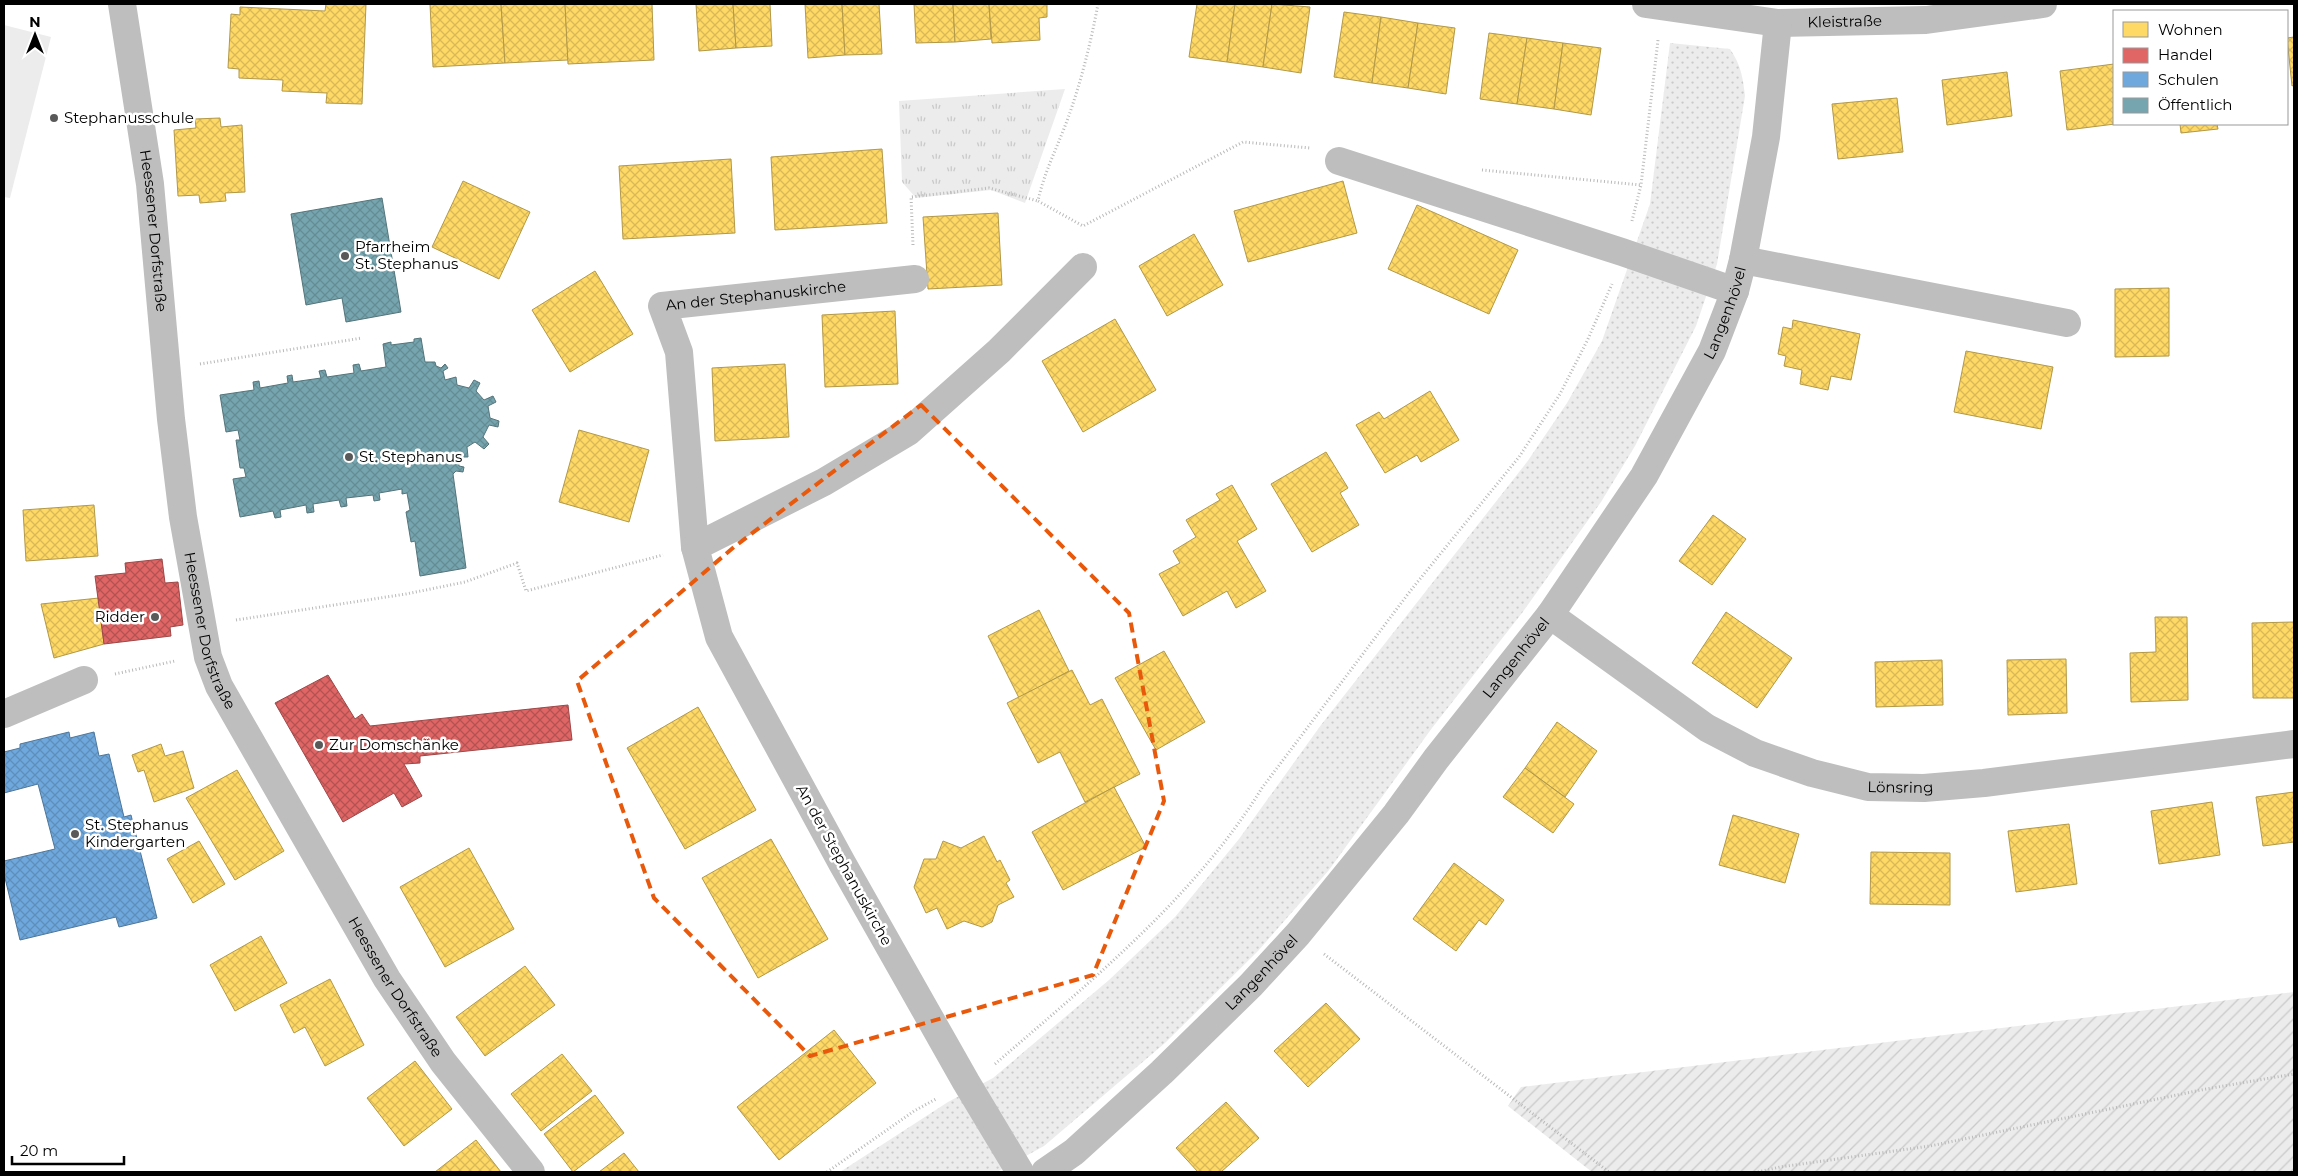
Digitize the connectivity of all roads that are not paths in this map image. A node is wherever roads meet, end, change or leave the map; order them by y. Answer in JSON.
{"nodes":[{"id":1,"x":122,"y":4,"type":"edge"},
{"id":2,"x":2043,"y":4,"type":"edge"},
{"id":3,"x":1654,"y":5,"type":"edge"},
{"id":4,"x":1778,"y":23,"type":"junction"},
{"id":5,"x":1328,"y":155,"type":"road end"},
{"id":6,"x":1743,"y":260,"type":"junction"},
{"id":7,"x":1083,"y":267,"type":"dead end"},
{"id":8,"x":915,"y":279,"type":"road end"},
{"id":9,"x":1735,"y":291,"type":"junction"},
{"id":10,"x":2067,"y":324,"type":"dead end"},
{"id":11,"x":695,"y":547,"type":"junction"},
{"id":12,"x":1550,"y":615,"type":"junction"},
{"id":13,"x":84,"y":680,"type":"road end"},
{"id":14,"x":4,"y":714,"type":"edge"},
{"id":15,"x":2294,"y":744,"type":"edge"},
{"id":16,"x":531,"y":1172,"type":"edge"},
{"id":17,"x":1020,"y":1172,"type":"edge"},
{"id":18,"x":1046,"y":1172,"type":"edge"}],
"edges":[{"from":1,"to":16,"type":"street","name":"Heessener Dorfstraße"},
{"from":2,"to":4,"type":"street","name":"Kleistraße"},
{"from":3,"to":4,"type":"street","name":"Kleistraße"},
{"from":4,"to":6,"type":"street","name":"Langenhövel"},
{"from":5,"to":9,"type":"street"},
{"from":6,"to":9,"type":"street","name":"Langenhövel"},
{"from":6,"to":10,"type":"street"},
{"from":7,"to":11,"type":"street"},
{"from":8,"to":11,"type":"street","name":"An der Stephanuskirche"},
{"from":9,"to":12,"type":"street","name":"Langenhövel"},
{"from":11,"to":17,"type":"street","name":"An der Stephanuskirche"},
{"from":12,"to":15,"type":"street","name":"Lönsring"},
{"from":12,"to":18,"type":"street","name":"Langenhövel"},
{"from":13,"to":14,"type":"street"}]}
